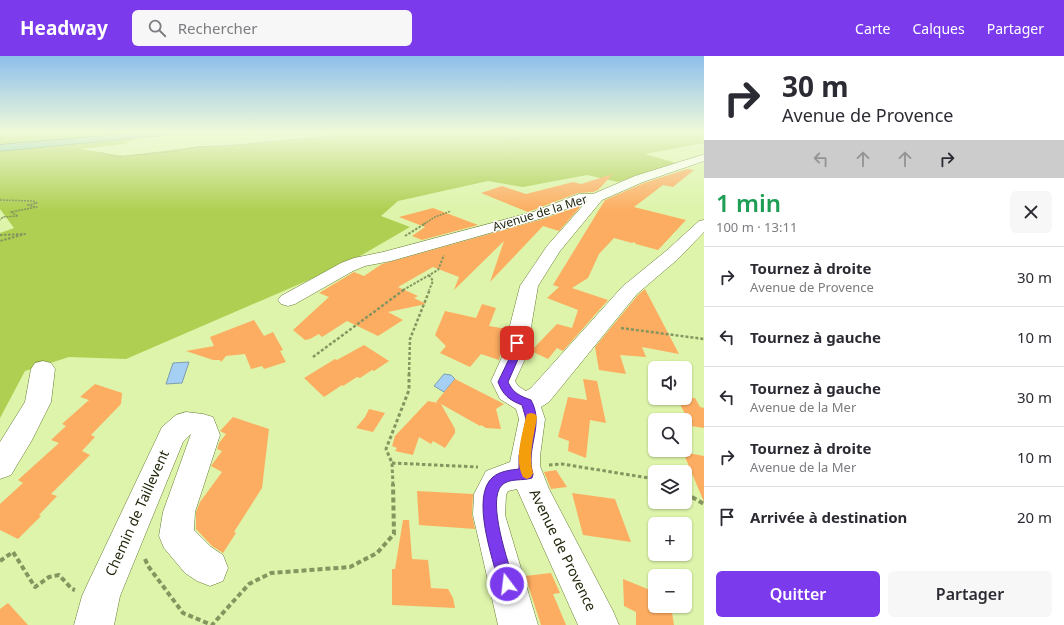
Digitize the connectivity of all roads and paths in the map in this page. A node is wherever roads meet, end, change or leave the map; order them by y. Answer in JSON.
{"nodes":[{"id":1,"x":700,"y":159,"type":"edge"},
{"id":2,"x":595,"y":198,"type":"junction"},
{"id":3,"x":0,"y":200,"type":"edge"},
{"id":4,"x":0,"y":220,"type":"edge"},
{"id":5,"x":704,"y":224,"type":"edge"},
{"id":6,"x":0,"y":234,"type":"edge"},
{"id":7,"x":0,"y":241,"type":"edge"},
{"id":8,"x":438,"y":270,"type":"dead end"},
{"id":9,"x":429,"y":275,"type":"junction"},
{"id":10,"x":288,"y":300,"type":"dead end"},
{"id":11,"x":599,"y":326,"type":"junction"},
{"id":12,"x":704,"y":339,"type":"edge"},
{"id":13,"x":313,"y":357,"type":"dead end"},
{"id":14,"x":43,"y":369,"type":"dead end"},
{"id":15,"x":527,"y":402,"type":"junction"},
{"id":16,"x":0,"y":466,"type":"edge"},
{"id":17,"x":484,"y":467,"type":"dead end"},
{"id":18,"x":532,"y":468,"type":"junction"},
{"id":19,"x":648,"y":478,"type":"edge"},
{"id":20,"x":692,"y":497,"type":"edge"},
{"id":21,"x":704,"y":504,"type":"edge"},
{"id":22,"x":210,"y":568,"type":"dead end"},
{"id":23,"x":94,"y":625,"type":"edge"},
{"id":24,"x":518,"y":625,"type":"edge"},
{"id":25,"x":599,"y":625,"type":"edge"}],
"edges":[{"from":1,"to":2,"type":"street"},
{"from":2,"to":10,"type":"street","name":"Avenue de la Mer"},
{"from":2,"to":15,"type":"street","name":"Avenue de la Mer"},
{"from":3,"to":4,"type":"path"},
{"from":5,"to":11,"type":"street"},
{"from":6,"to":7,"type":"path"},
{"from":8,"to":9,"type":"path"},
{"from":9,"to":13,"type":"path"},
{"from":9,"to":17,"type":"path"},
{"from":11,"to":12,"type":"path"},
{"from":11,"to":15,"type":"street"},
{"from":14,"to":16,"type":"street"},
{"from":15,"to":18,"type":"street"},
{"from":18,"to":19,"type":"path"},
{"from":18,"to":24,"type":"street","name":"Avenue de Provence"},
{"from":18,"to":25,"type":"street","name":"Avenue de Provence"},
{"from":20,"to":21,"type":"path"},
{"from":22,"to":23,"type":"street","name":"Chemin de Taillevent"}]}
